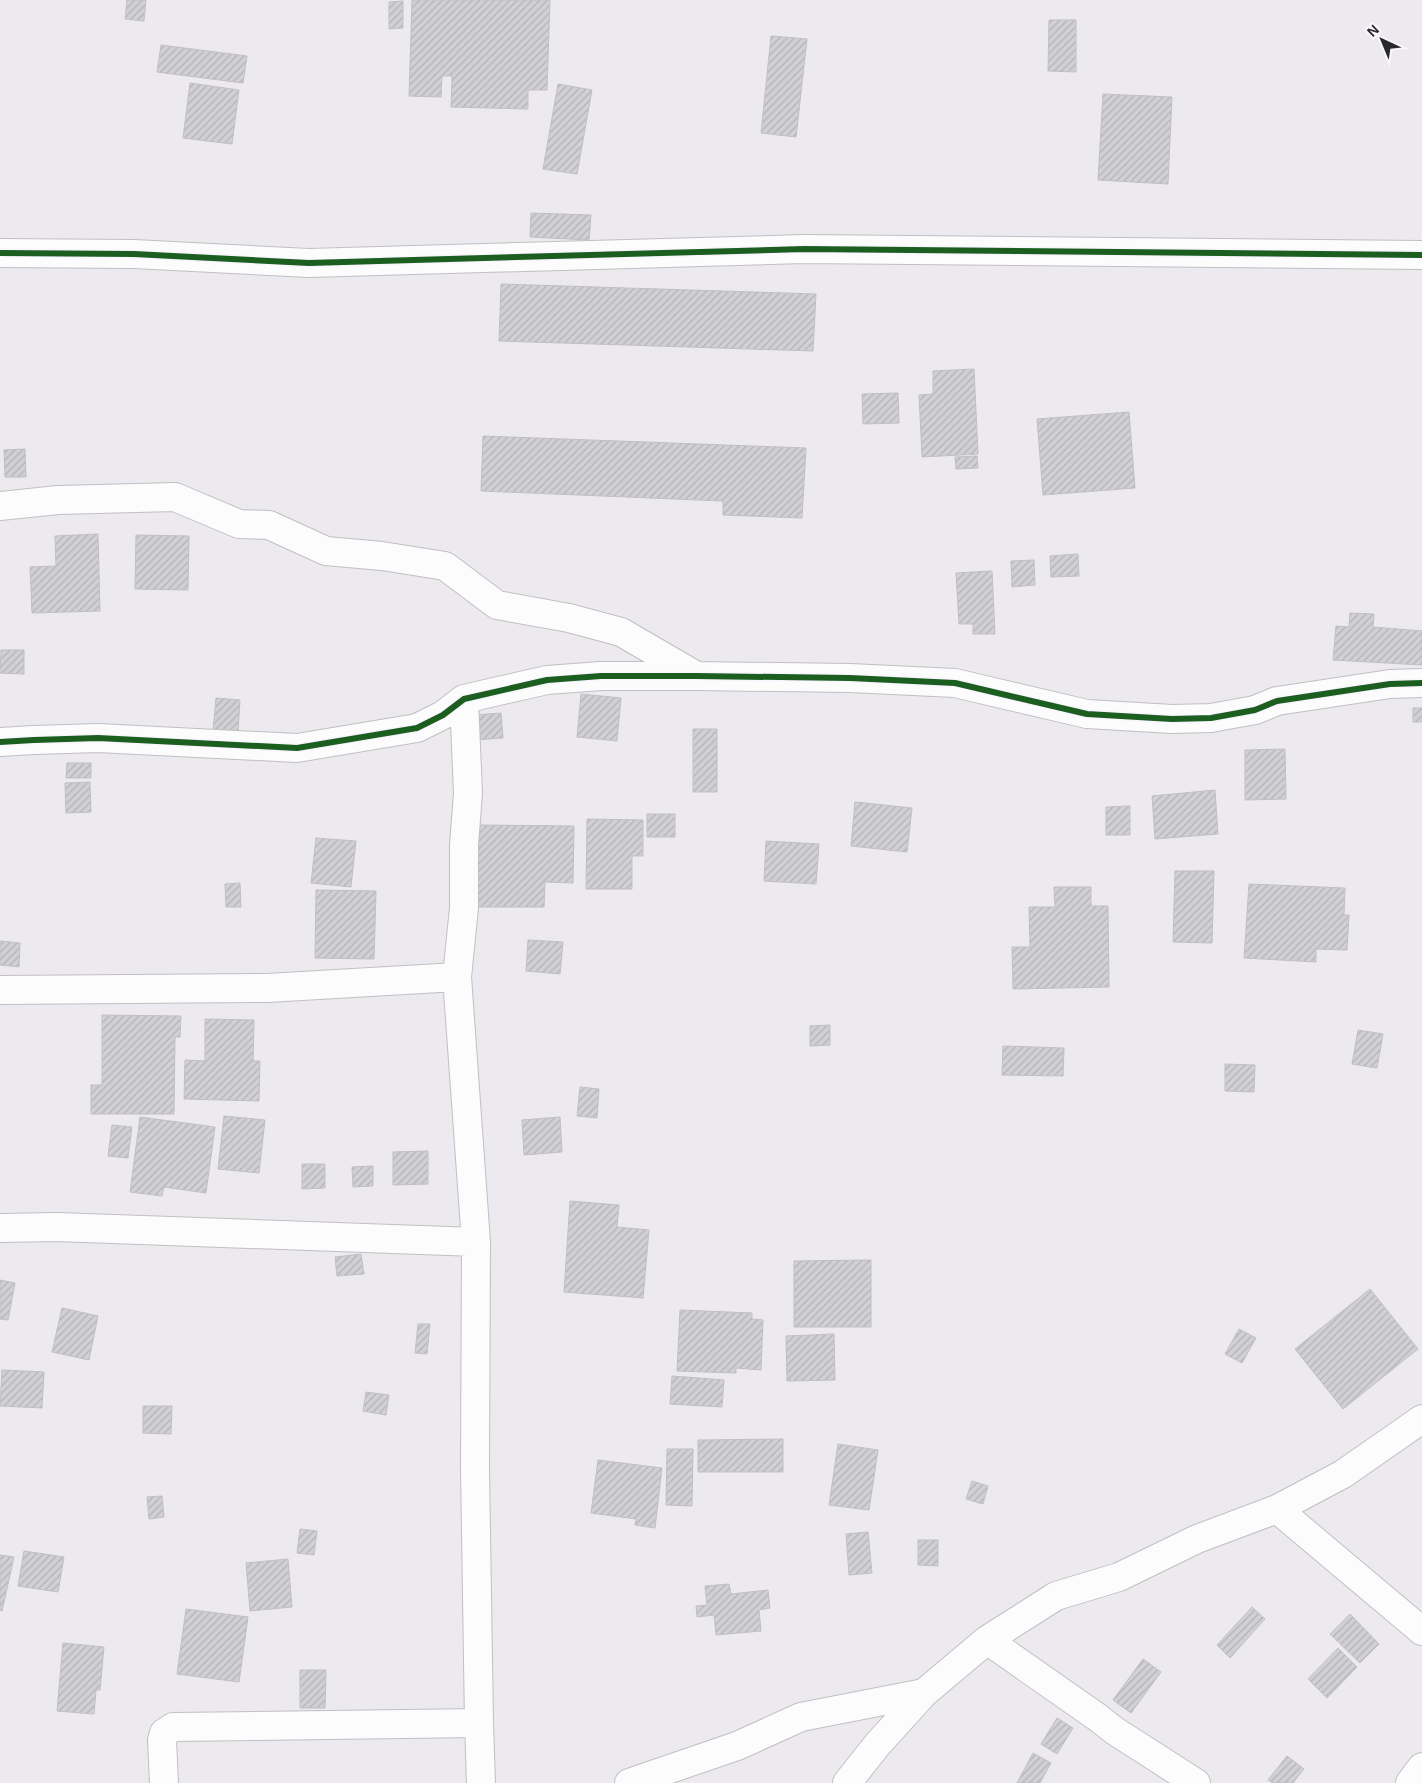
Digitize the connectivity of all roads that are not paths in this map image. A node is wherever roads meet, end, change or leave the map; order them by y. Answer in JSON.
{"nodes":[{"id":1,"x":0,"y":253,"type":"edge"},
{"id":2,"x":1422,"y":254,"type":"edge"},
{"id":3,"x":0,"y":506,"type":"edge"},
{"id":4,"x":696,"y":676,"type":"junction"},
{"id":5,"x":1422,"y":683,"type":"edge"},
{"id":6,"x":464,"y":699,"type":"junction"},
{"id":7,"x":0,"y":742,"type":"edge"},
{"id":8,"x":457,"y":977,"type":"junction"},
{"id":9,"x":0,"y":990,"type":"edge"},
{"id":10,"x":0,"y":1228,"type":"edge"},
{"id":11,"x":476,"y":1242,"type":"junction"},
{"id":12,"x":1422,"y":1419,"type":"edge"},
{"id":13,"x":1277,"y":1509,"type":"junction"},
{"id":14,"x":1422,"y":1631,"type":"edge"},
{"id":15,"x":987,"y":1640,"type":"junction"},
{"id":16,"x":924,"y":1693,"type":"junction"},
{"id":17,"x":479,"y":1723,"type":"junction"},
{"id":18,"x":1422,"y":1767,"type":"edge"},
{"id":19,"x":164,"y":1783,"type":"edge"},
{"id":20,"x":481,"y":1783,"type":"edge"},
{"id":21,"x":629,"y":1783,"type":"edge"},
{"id":22,"x":847,"y":1783,"type":"edge"},
{"id":23,"x":1196,"y":1783,"type":"edge"},
{"id":24,"x":1410,"y":1783,"type":"edge"}],
"edges":[{"from":1,"to":2,"type":"street"},
{"from":3,"to":4,"type":"street"},
{"from":4,"to":5,"type":"street"},
{"from":4,"to":6,"type":"street"},
{"from":6,"to":7,"type":"street"},
{"from":6,"to":8,"type":"street"},
{"from":8,"to":9,"type":"street"},
{"from":8,"to":11,"type":"street"},
{"from":10,"to":11,"type":"street"},
{"from":11,"to":17,"type":"street"},
{"from":12,"to":13,"type":"street"},
{"from":13,"to":14,"type":"street"},
{"from":13,"to":15,"type":"street"},
{"from":15,"to":16,"type":"street"},
{"from":15,"to":23,"type":"street"},
{"from":16,"to":21,"type":"street"},
{"from":16,"to":22,"type":"street"},
{"from":17,"to":19,"type":"street"},
{"from":17,"to":20,"type":"street"},
{"from":18,"to":24,"type":"street"}]}
